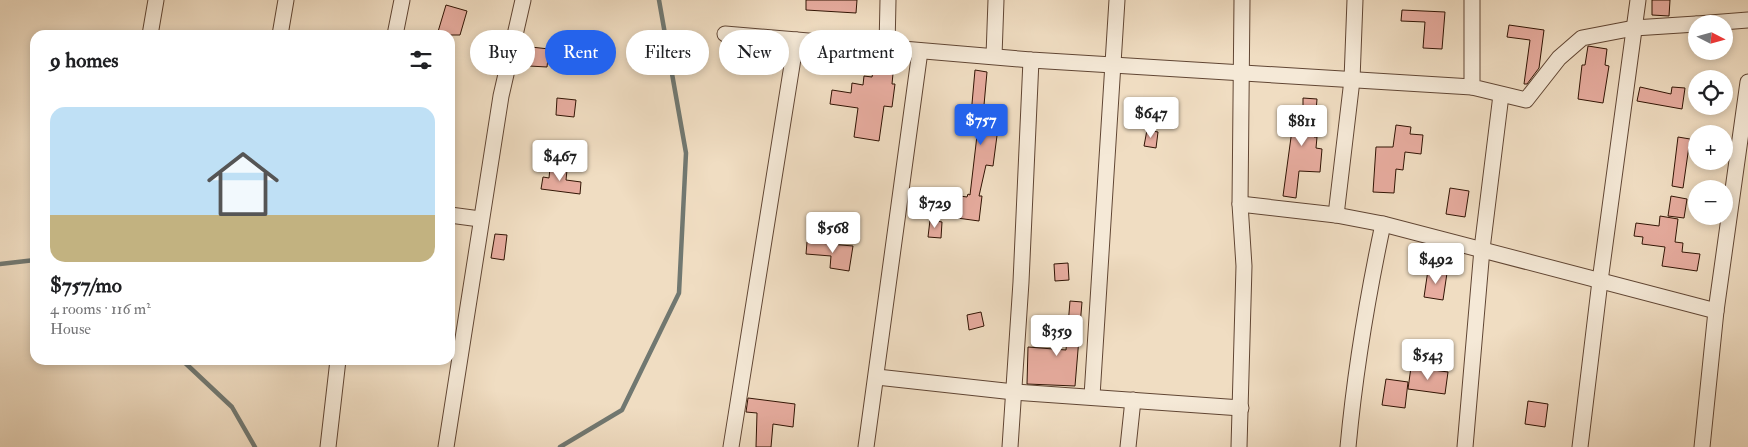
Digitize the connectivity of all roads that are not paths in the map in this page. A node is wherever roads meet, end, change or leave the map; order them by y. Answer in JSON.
{"nodes":[{"id":1,"x":156,"y":0,"type":"edge"},
{"id":2,"x":286,"y":0,"type":"edge"},
{"id":3,"x":402,"y":0,"type":"edge"},
{"id":4,"x":523,"y":0,"type":"edge"},
{"id":5,"x":888,"y":0,"type":"edge"},
{"id":6,"x":996,"y":0,"type":"edge"},
{"id":7,"x":1117,"y":0,"type":"edge"},
{"id":8,"x":1242,"y":0,"type":"edge"},
{"id":9,"x":1355,"y":0,"type":"edge"},
{"id":10,"x":1472,"y":0,"type":"edge"},
{"id":11,"x":1638,"y":0,"type":"edge"},
{"id":12,"x":1748,"y":20,"type":"edge"},
{"id":13,"x":1733,"y":21,"type":"edge"},
{"id":14,"x":1688,"y":25,"type":"edge"},
{"id":15,"x":1634,"y":28,"type":"junction"},
{"id":16,"x":151,"y":30,"type":"edge"},
{"id":17,"x":281,"y":30,"type":"edge"},
{"id":18,"x":396,"y":30,"type":"edge"},
{"id":19,"x":888,"y":30,"type":"edge"},
{"id":20,"x":789,"y":39,"type":"edge"},
{"id":21,"x":796,"y":40,"type":"junction"},
{"id":22,"x":799,"y":40,"type":"edge"},
{"id":23,"x":912,"y":50,"type":"edge"},
{"id":24,"x":920,"y":51,"type":"junction"},
{"id":25,"x":994,"y":56,"type":"junction"},
{"id":26,"x":1031,"y":60,"type":"junction"},
{"id":27,"x":1114,"y":65,"type":"junction"},
{"id":28,"x":1242,"y":73,"type":"junction"},
{"id":29,"x":1352,"y":80,"type":"junction"},
{"id":30,"x":1748,"y":82,"type":"edge"},
{"id":31,"x":1472,"y":87,"type":"junction"},
{"id":32,"x":1500,"y":94,"type":"junction"},
{"id":33,"x":1240,"y":204,"type":"junction"},
{"id":34,"x":1336,"y":215,"type":"junction"},
{"id":35,"x":455,"y":216,"type":"edge"},
{"id":36,"x":480,"y":219,"type":"junction"},
{"id":37,"x":1382,"y":224,"type":"junction"},
{"id":38,"x":1482,"y":248,"type":"junction"},
{"id":39,"x":1600,"y":281,"type":"junction"},
{"id":40,"x":1716,"y":311,"type":"junction"},
{"id":41,"x":337,"y":365,"type":"edge"},
{"id":42,"x":876,"y":377,"type":"junction"},
{"id":43,"x":1014,"y":392,"type":"junction"},
{"id":44,"x":1092,"y":396,"type":"junction"},
{"id":45,"x":1133,"y":400,"type":"junction"},
{"id":46,"x":1241,"y":408,"type":"junction"},
{"id":47,"x":328,"y":447,"type":"edge"},
{"id":48,"x":446,"y":447,"type":"edge"},
{"id":49,"x":731,"y":447,"type":"edge"},
{"id":50,"x":866,"y":447,"type":"edge"},
{"id":51,"x":1010,"y":447,"type":"edge"},
{"id":52,"x":1128,"y":447,"type":"edge"},
{"id":53,"x":1239,"y":447,"type":"edge"},
{"id":54,"x":1348,"y":447,"type":"edge"},
{"id":55,"x":1466,"y":447,"type":"edge"},
{"id":56,"x":1580,"y":447,"type":"edge"},
{"id":57,"x":1702,"y":447,"type":"edge"}],
"edges":[{"from":1,"to":16,"type":"street"},
{"from":2,"to":17,"type":"street"},
{"from":3,"to":18,"type":"street"},
{"from":4,"to":36,"type":"street"},
{"from":5,"to":19,"type":"street"},
{"from":6,"to":25,"type":"street"},
{"from":7,"to":27,"type":"street"},
{"from":8,"to":28,"type":"street"},
{"from":9,"to":29,"type":"street"},
{"from":10,"to":31,"type":"street"},
{"from":11,"to":15,"type":"street"},
{"from":12,"to":13,"type":"street"},
{"from":14,"to":15,"type":"street"},
{"from":15,"to":32,"type":"street"},
{"from":15,"to":39,"type":"street"},
{"from":20,"to":21,"type":"street"},
{"from":21,"to":22,"type":"street"},
{"from":21,"to":49,"type":"street"},
{"from":23,"to":24,"type":"street"},
{"from":24,"to":25,"type":"street"},
{"from":24,"to":42,"type":"street"},
{"from":25,"to":26,"type":"street"},
{"from":26,"to":27,"type":"street"},
{"from":26,"to":43,"type":"street"},
{"from":27,"to":28,"type":"street"},
{"from":27,"to":44,"type":"street"},
{"from":28,"to":29,"type":"street"},
{"from":28,"to":33,"type":"street"},
{"from":29,"to":31,"type":"street"},
{"from":29,"to":34,"type":"street"},
{"from":30,"to":40,"type":"street"},
{"from":31,"to":32,"type":"street"},
{"from":32,"to":38,"type":"street"},
{"from":33,"to":34,"type":"street"},
{"from":33,"to":46,"type":"street"},
{"from":34,"to":37,"type":"street"},
{"from":35,"to":36,"type":"street"},
{"from":36,"to":48,"type":"street"},
{"from":37,"to":38,"type":"street"},
{"from":37,"to":54,"type":"street"},
{"from":38,"to":39,"type":"street"},
{"from":38,"to":55,"type":"street"},
{"from":39,"to":40,"type":"street"},
{"from":39,"to":56,"type":"street"},
{"from":40,"to":57,"type":"street"},
{"from":41,"to":47,"type":"street"},
{"from":42,"to":43,"type":"street"},
{"from":42,"to":50,"type":"street"},
{"from":43,"to":44,"type":"street"},
{"from":43,"to":51,"type":"street"},
{"from":44,"to":45,"type":"street"},
{"from":45,"to":46,"type":"street"},
{"from":45,"to":52,"type":"street"},
{"from":46,"to":53,"type":"street"}]}
